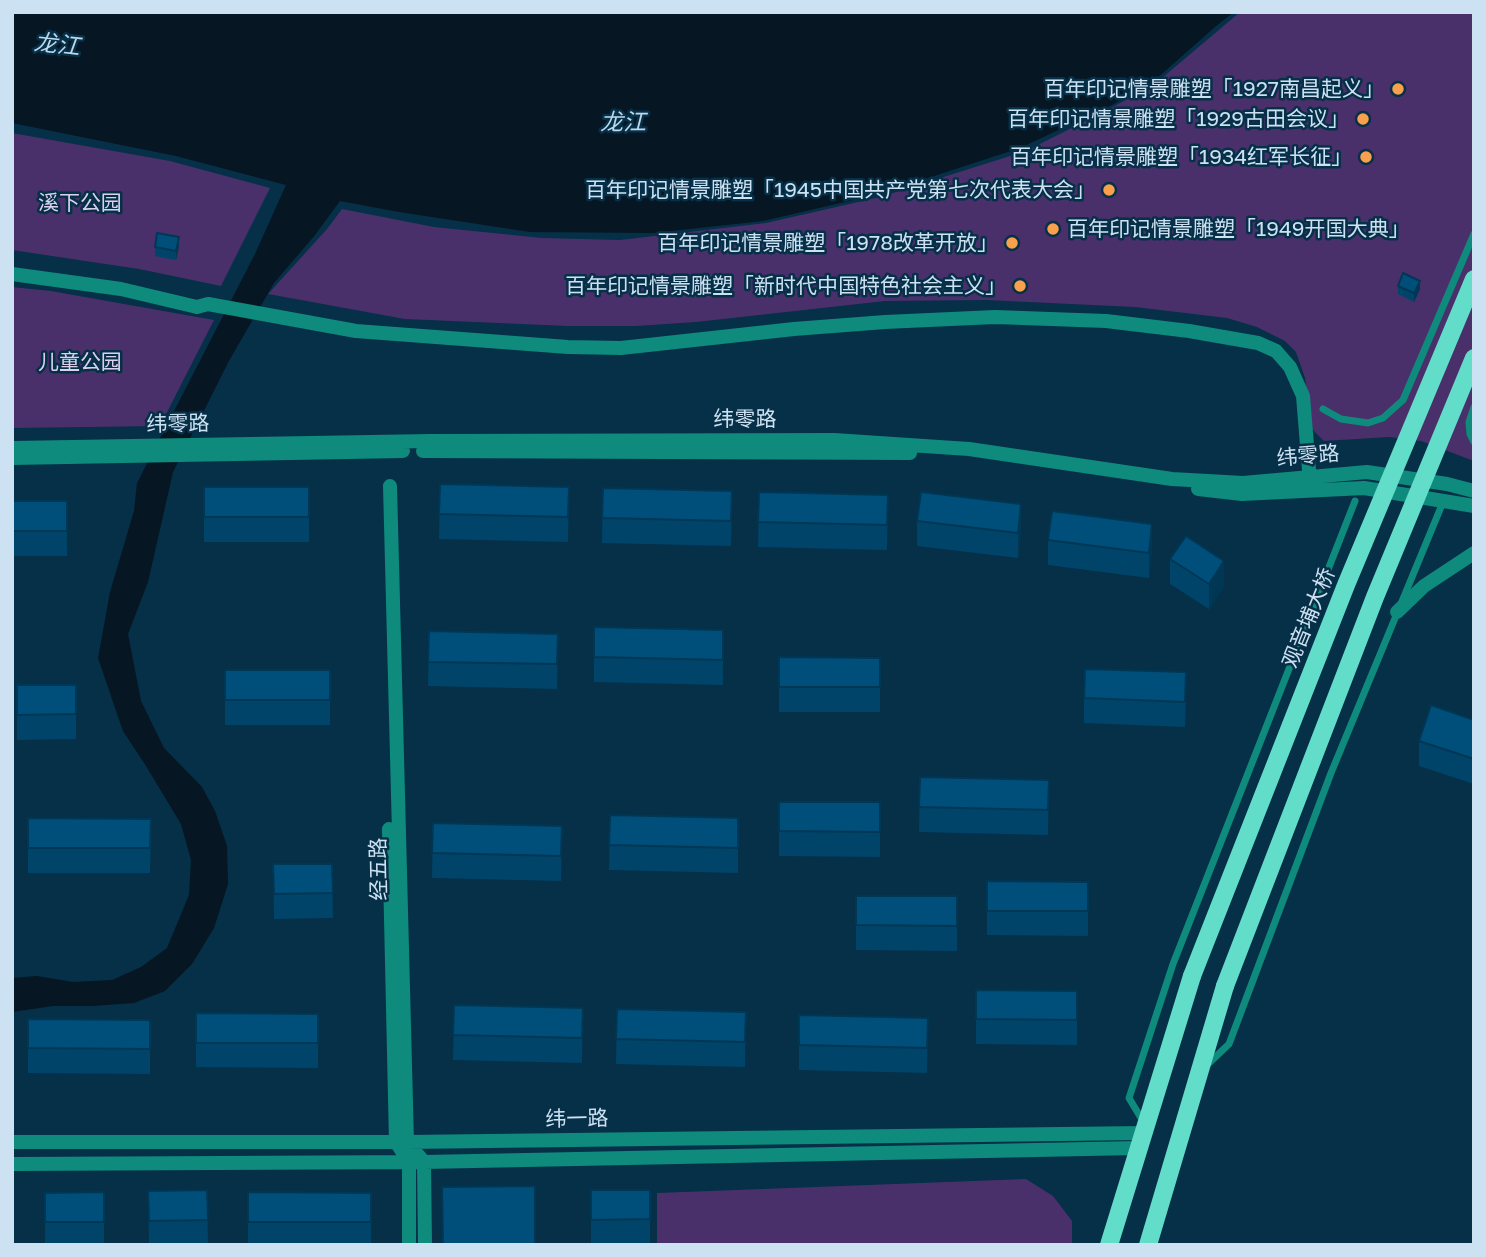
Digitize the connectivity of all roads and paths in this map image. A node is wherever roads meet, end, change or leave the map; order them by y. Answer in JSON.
{"nodes":[{"id":1,"x":1474,"y":234,"type":"edge"},
{"id":2,"x":12,"y":274,"type":"edge"},
{"id":3,"x":1474,"y":279,"type":"edge"},
{"id":4,"x":1474,"y":358,"type":"edge"},
{"id":5,"x":1474,"y":407,"type":"edge"},
{"id":6,"x":1323,"y":409,"type":"dead end"},
{"id":7,"x":1474,"y":442,"type":"edge"},
{"id":8,"x":12,"y":448,"type":"edge"},
{"id":9,"x":12,"y":458,"type":"edge"},
{"id":10,"x":1309,"y":470,"type":"dead end"},
{"id":11,"x":386,"y":487,"type":"dead end"},
{"id":12,"x":1474,"y":491,"type":"edge"},
{"id":13,"x":1355,"y":501,"type":"dead end"},
{"id":14,"x":1474,"y":506,"type":"edge"},
{"id":15,"x":1441,"y":507,"type":"dead end"},
{"id":16,"x":1474,"y":553,"type":"edge"},
{"id":17,"x":1397,"y":612,"type":"junction"},
{"id":18,"x":1199,"y":1073,"type":"junction"},
{"id":19,"x":1142,"y":1135,"type":"junction"},
{"id":20,"x":12,"y":1142,"type":"edge"},
{"id":21,"x":401,"y":1142,"type":"junction"},
{"id":22,"x":416,"y":1162,"type":"junction"},
{"id":23,"x":12,"y":1164,"type":"edge"},
{"id":24,"x":409,"y":1245,"type":"edge"},
{"id":25,"x":425,"y":1245,"type":"edge"},
{"id":26,"x":1109,"y":1245,"type":"edge"},
{"id":27,"x":1148,"y":1245,"type":"edge"}],
"edges":[{"from":1,"to":6,"type":"lane"},
{"from":2,"to":10,"type":"street"},
{"from":3,"to":19,"type":"main road","name":"观音埔大桥","bridge":true},
{"from":4,"to":18,"type":"main road","bridge":true},
{"from":5,"to":7,"type":"lane"},
{"from":8,"to":12,"type":"street","name":"纬零路"},
{"from":9,"to":14,"type":"street","name":"纬零路"},
{"from":11,"to":21,"type":"street","name":"经五路"},
{"from":13,"to":19,"type":"lane"},
{"from":15,"to":17,"type":"lane"},
{"from":16,"to":17,"type":"street"},
{"from":17,"to":18,"type":"lane"},
{"from":18,"to":27,"type":"main road"},
{"from":19,"to":21,"type":"street","name":"纬一路"},
{"from":19,"to":22,"type":"street","name":"纬一路"},
{"from":19,"to":26,"type":"main road","name":"观音埔大桥"},
{"from":20,"to":21,"type":"street","name":"纬一路"},
{"from":21,"to":22,"type":"street"},
{"from":22,"to":23,"type":"street","name":"纬一路"},
{"from":22,"to":24,"type":"street"},
{"from":22,"to":25,"type":"street"}]}
